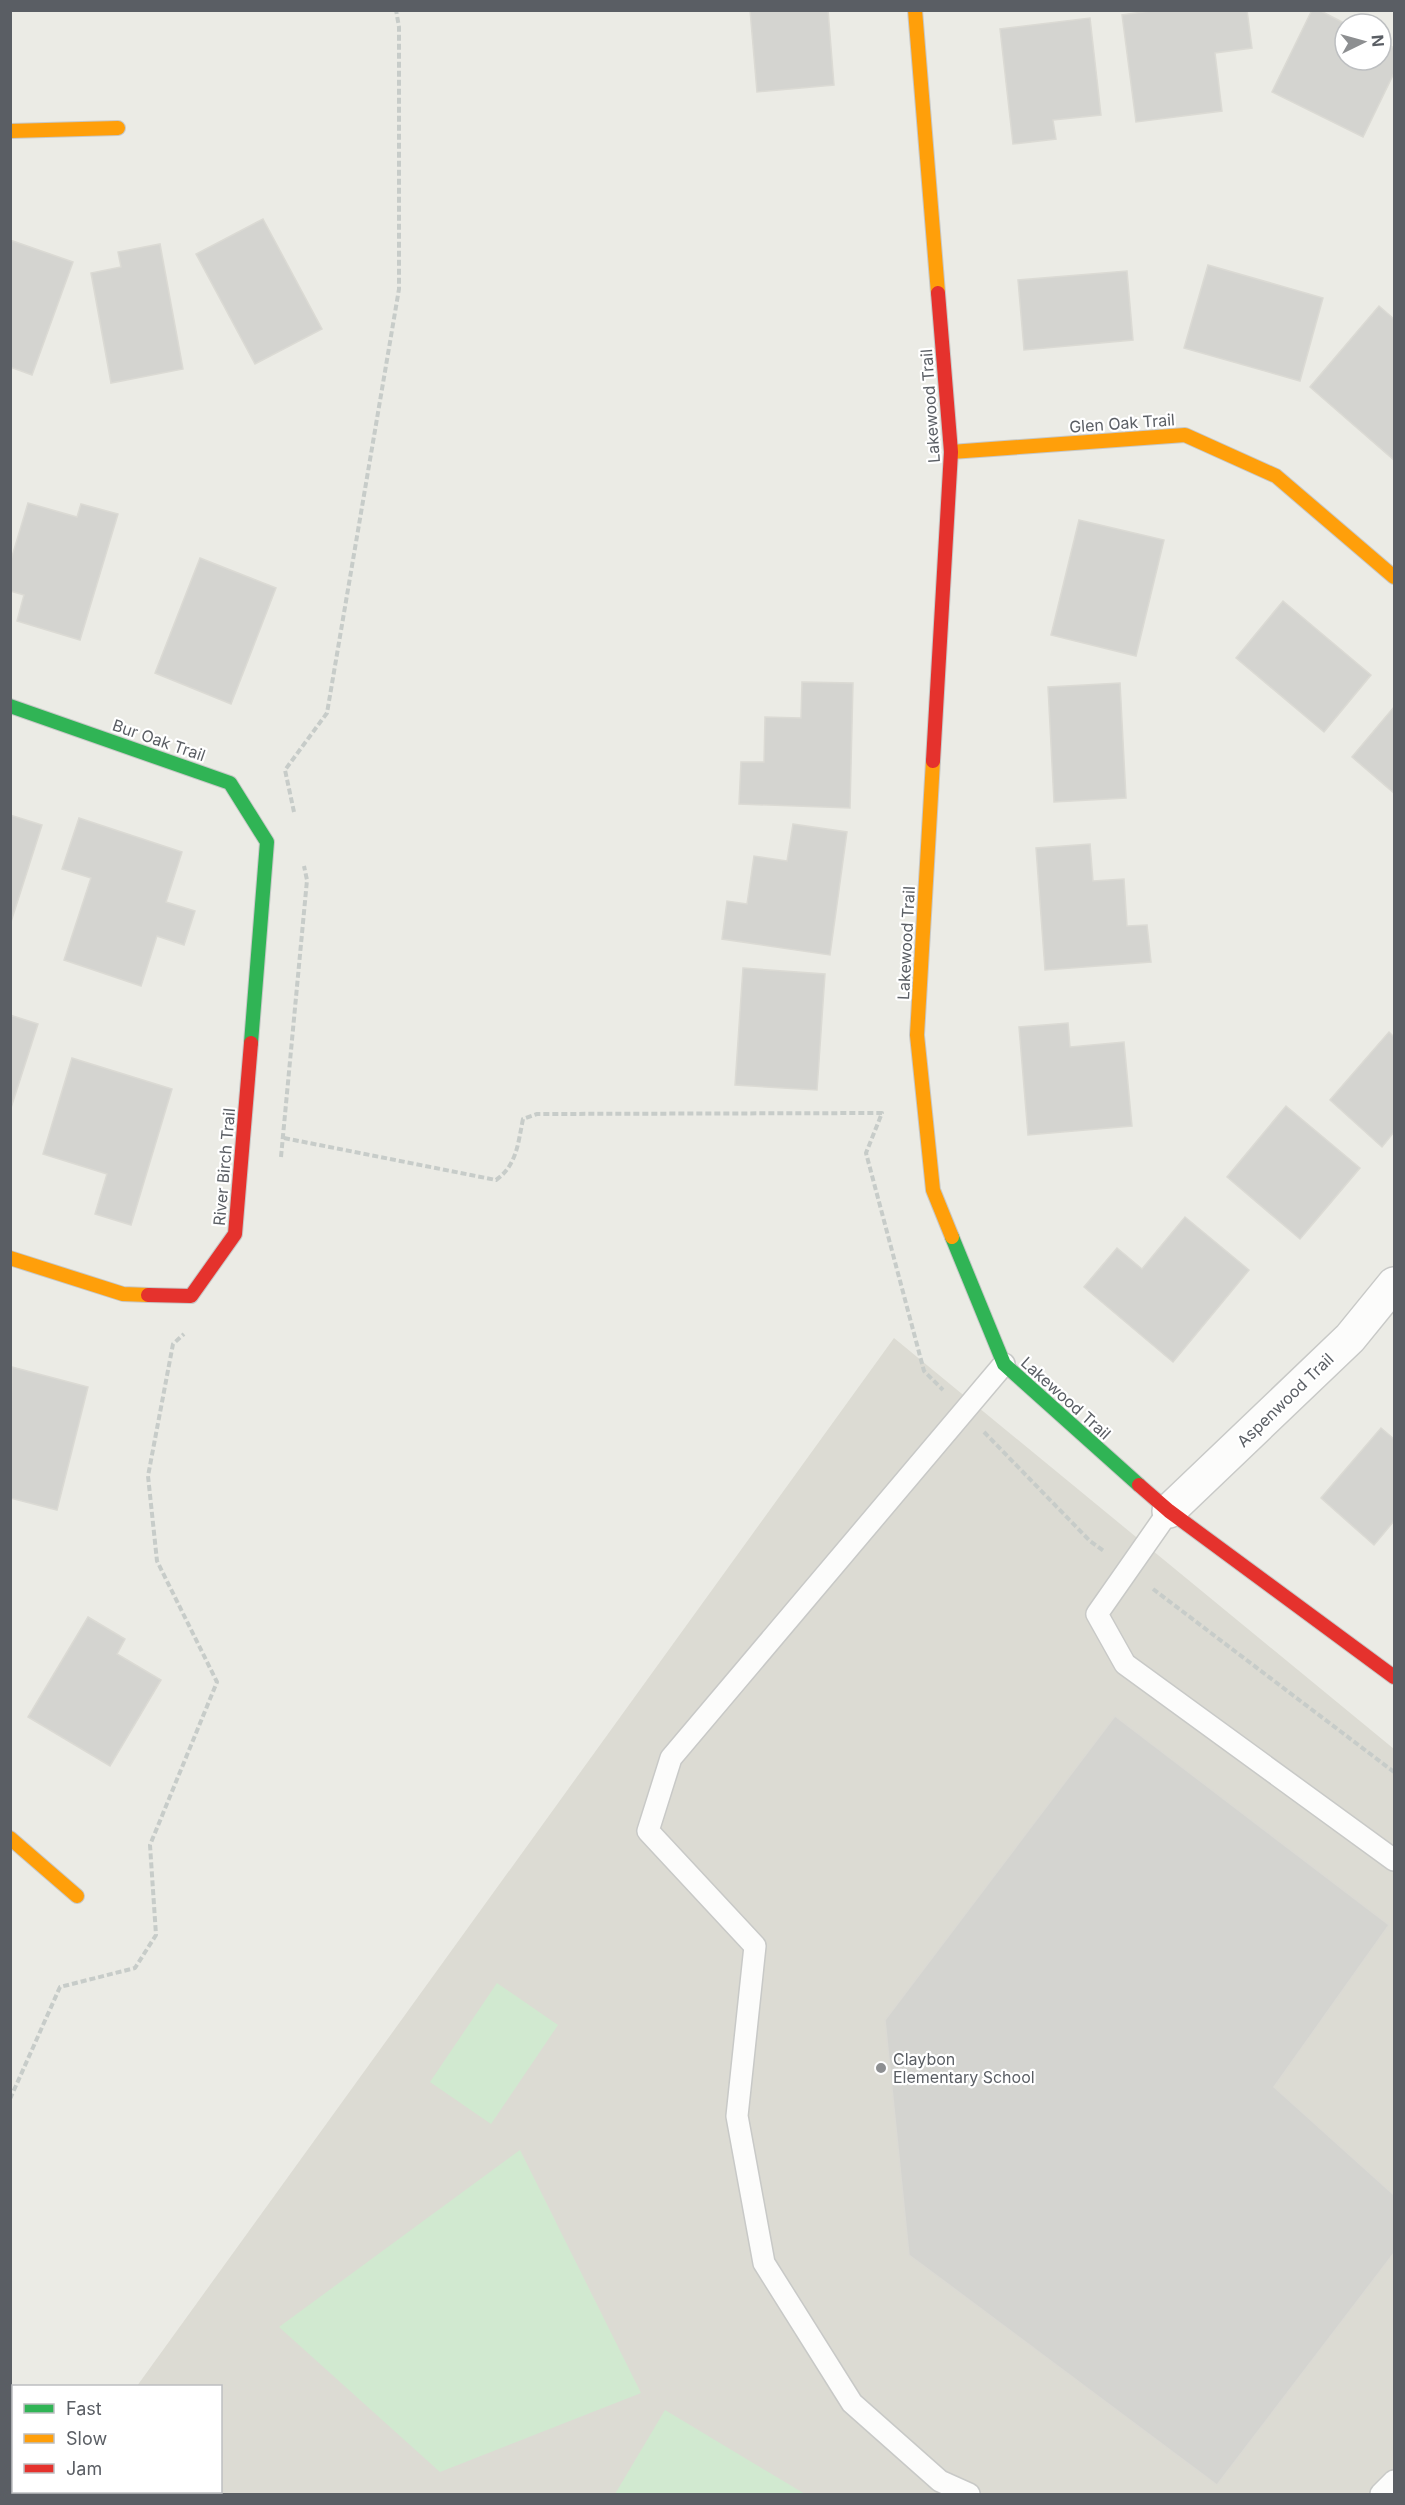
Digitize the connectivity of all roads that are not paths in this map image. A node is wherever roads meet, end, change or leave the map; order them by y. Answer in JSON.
{"nodes":[{"id":1,"x":915,"y":10,"type":"edge"},
{"id":2,"x":118,"y":128,"type":"dead end"},
{"id":3,"x":10,"y":131,"type":"edge"},
{"id":4,"x":951,"y":452,"type":"junction"},
{"id":5,"x":1395,"y":577,"type":"edge"},
{"id":6,"x":10,"y":706,"type":"edge"},
{"id":7,"x":267,"y":842,"type":"joint"},
{"id":8,"x":10,"y":1258,"type":"edge"},
{"id":9,"x":1395,"y":1284,"type":"edge"},
{"id":10,"x":1004,"y":1364,"type":"junction"},
{"id":11,"x":1168,"y":1511,"type":"junction"},
{"id":12,"x":1395,"y":1677,"type":"edge"},
{"id":13,"x":10,"y":1838,"type":"edge"},
{"id":14,"x":1395,"y":1860,"type":"edge"},
{"id":15,"x":77,"y":1896,"type":"dead end"},
{"id":16,"x":1395,"y":2481,"type":"edge"},
{"id":17,"x":969,"y":2494,"type":"edge"},
{"id":18,"x":1381,"y":2494,"type":"edge"}],
"edges":[{"from":1,"to":4,"type":"street","name":"Lakewood Trail"},
{"from":2,"to":3,"type":"street"},
{"from":4,"to":5,"type":"street","name":"Glen Oak Trail"},
{"from":4,"to":10,"type":"street","name":"Lakewood Trail"},
{"from":6,"to":7,"type":"street","name":"Bur Oak Trail"},
{"from":7,"to":8,"type":"street","name":"River Birch Trail"},
{"from":9,"to":11,"type":"street","name":"Aspenwood Trail"},
{"from":10,"to":11,"type":"street","name":"Lakewood Trail"},
{"from":10,"to":17,"type":"lane"},
{"from":11,"to":12,"type":"street","name":"Lakewood Trail"},
{"from":11,"to":14,"type":"lane"},
{"from":13,"to":15,"type":"street"},
{"from":16,"to":18,"type":"lane"}]}
